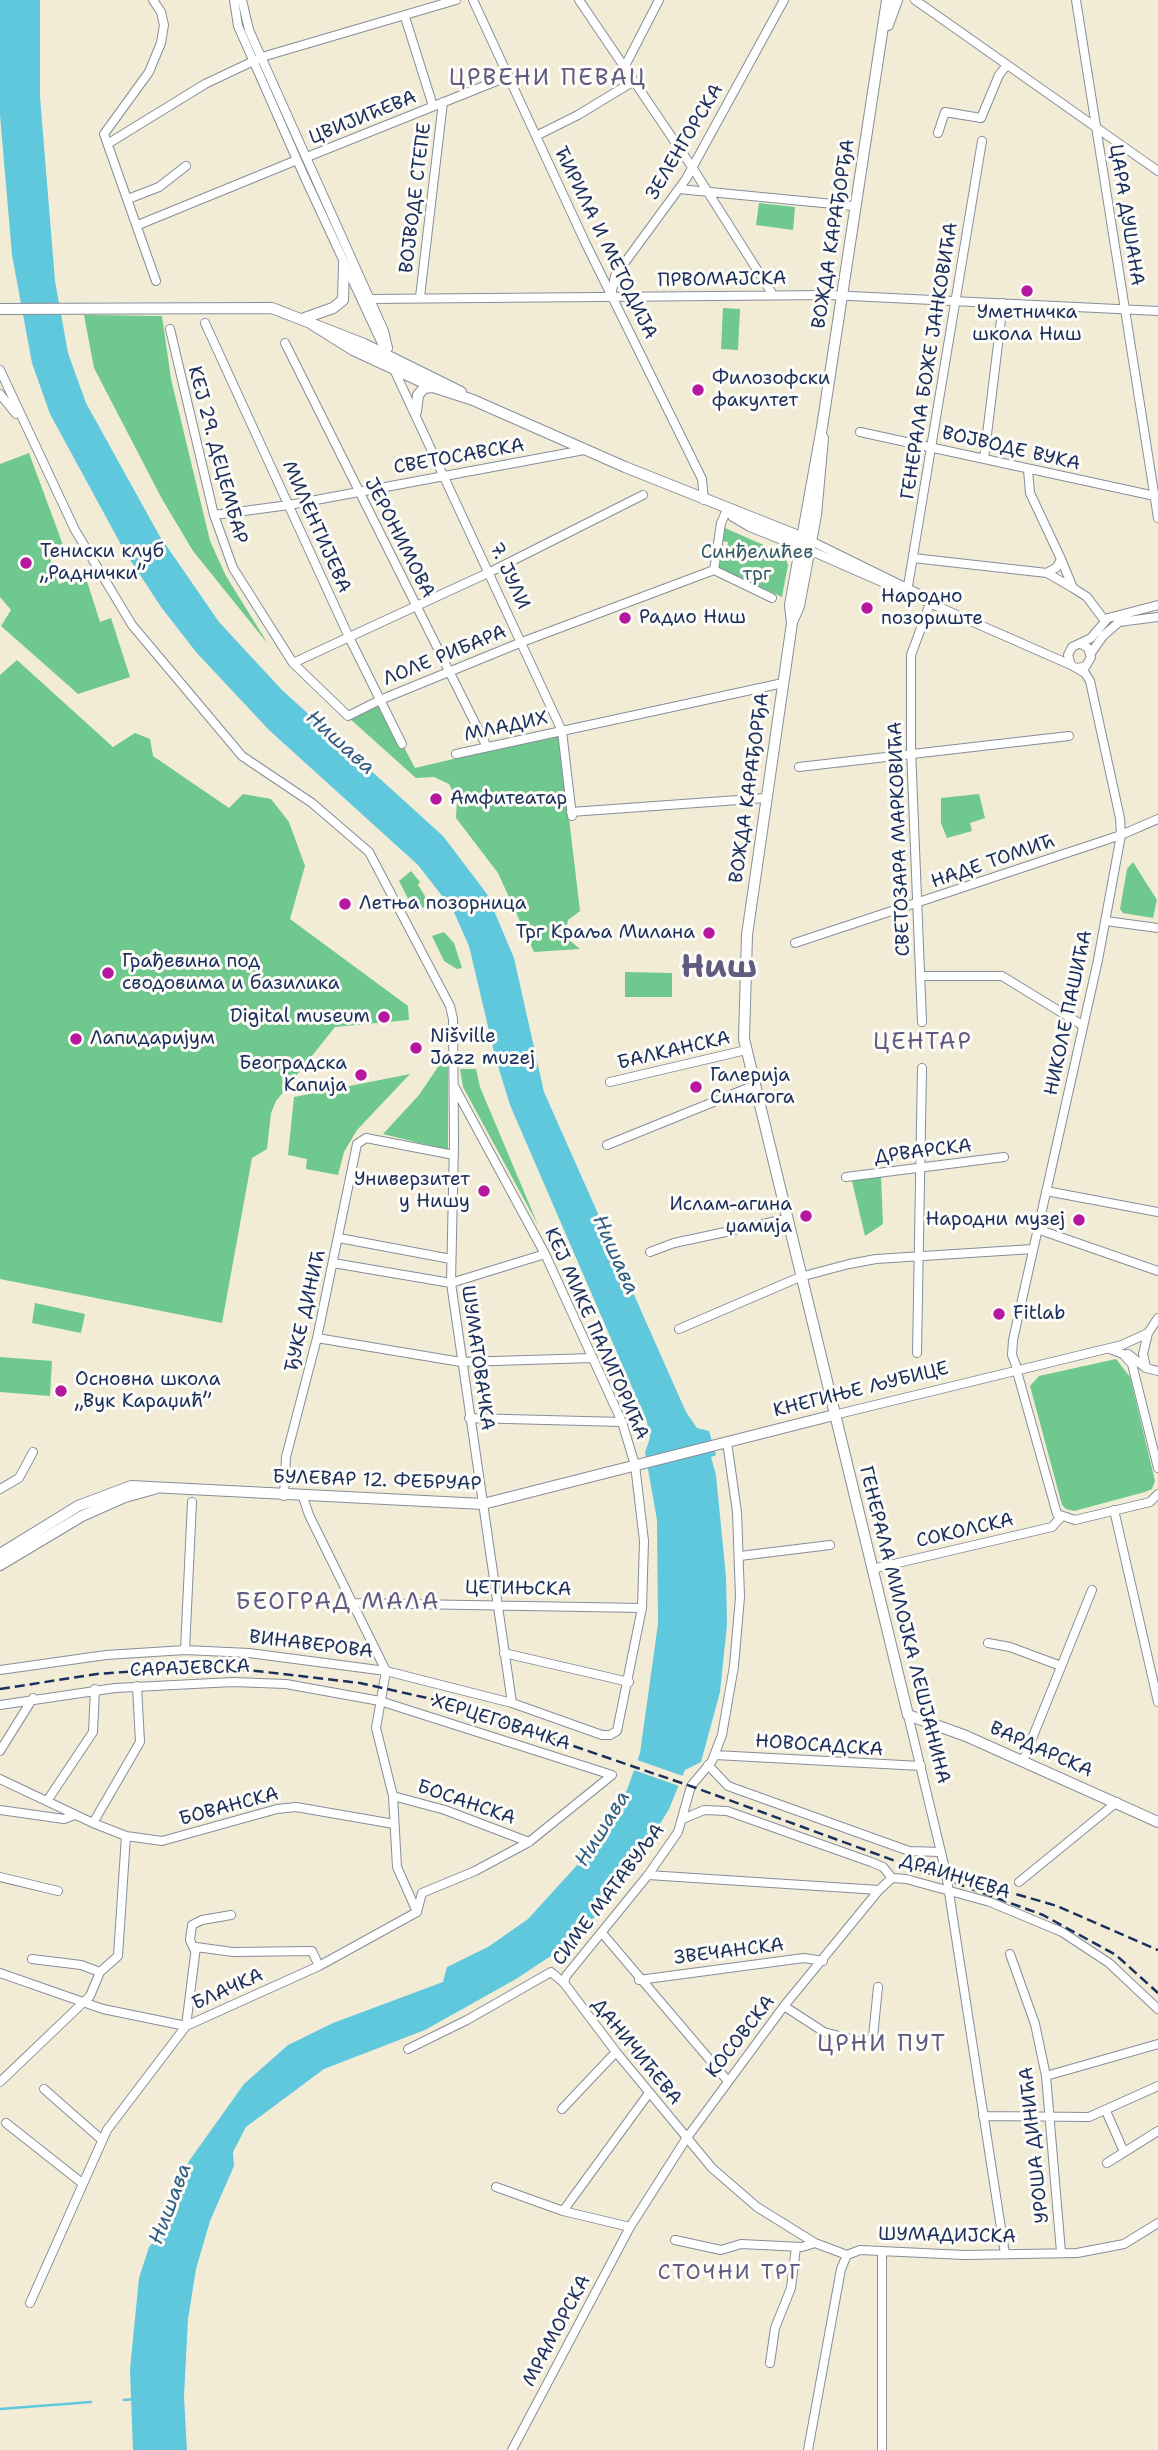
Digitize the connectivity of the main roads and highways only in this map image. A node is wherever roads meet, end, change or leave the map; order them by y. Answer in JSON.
{"nodes":[{"id":1,"x":887,"y":0,"type":"edge"},
{"id":2,"x":897,"y":0,"type":"edge"},
{"id":3,"x":881,"y":45,"type":"junction"},
{"id":4,"x":344,"y":264,"type":"road end"},
{"id":5,"x":0,"y":309,"type":"edge"},
{"id":6,"x":306,"y":321,"type":"junction"},
{"id":7,"x":433,"y":387,"type":"junction"},
{"id":8,"x":473,"y":400,"type":"junction"},
{"id":9,"x":416,"y":412,"type":"road end"},
{"id":10,"x":709,"y":502,"type":"junction"},
{"id":11,"x":806,"y":544,"type":"junction"},
{"id":12,"x":744,"y":1011,"type":"joint"},
{"id":13,"x":834,"y":1415,"type":"junction"},
{"id":14,"x":714,"y":1446,"type":"joint"},
{"id":15,"x":154,"y":1489,"type":"junction"},
{"id":16,"x":0,"y":1553,"type":"edge"},
{"id":17,"x":0,"y":1565,"type":"edge"},
{"id":18,"x":908,"y":1715,"type":"joint"},
{"id":19,"x":1158,"y":1822,"type":"edge"}],
"edges":[{"from":1,"to":3,"type":"main road","name":"ВОЖДА КАРАЂОРЂА"},
{"from":2,"to":3,"type":"main road","name":"ВОЖДА КАРАЂОРЂА"},
{"from":3,"to":11,"type":"main road","name":"ВОЖДА КАРАЂОРЂА"},
{"from":4,"to":6,"type":"main road"},
{"from":5,"to":6,"type":"main road"},
{"from":6,"to":7,"type":"main road"},
{"from":6,"to":8,"type":"main road"},
{"from":7,"to":8,"type":"main road"},
{"from":7,"to":9,"type":"main road"},
{"from":8,"to":10,"type":"main road"},
{"from":10,"to":11,"type":"main road"},
{"from":10,"to":11,"type":"main road"},
{"from":11,"to":12,"type":"main road","name":"ВОЖДА КАРАЂОРЂА"},
{"from":12,"to":13,"type":"main road","name":"ГЕНЕРАЛА МИЛОЈКА ЛЕШЈАНИНА"},
{"from":13,"to":14,"type":"main road","name":"КНЕГИЊЕ ЉУБИЦЕ"},
{"from":13,"to":18,"type":"main road","name":"ГЕНЕРАЛА МИЛОЈКА ЛЕШЈАНИНА"},
{"from":14,"to":15,"type":"main road","name":"БУЛЕВАР 12. ФЕБРУАР"},
{"from":15,"to":16,"type":"main road","name":"БУЛЕВАР 12. ФЕБРУАР"},
{"from":15,"to":17,"type":"main road","name":"БУЛЕВАР 12. ФЕБРУАР"},
{"from":18,"to":19,"type":"main road","name":"ВАРДАРСКА"}]}
